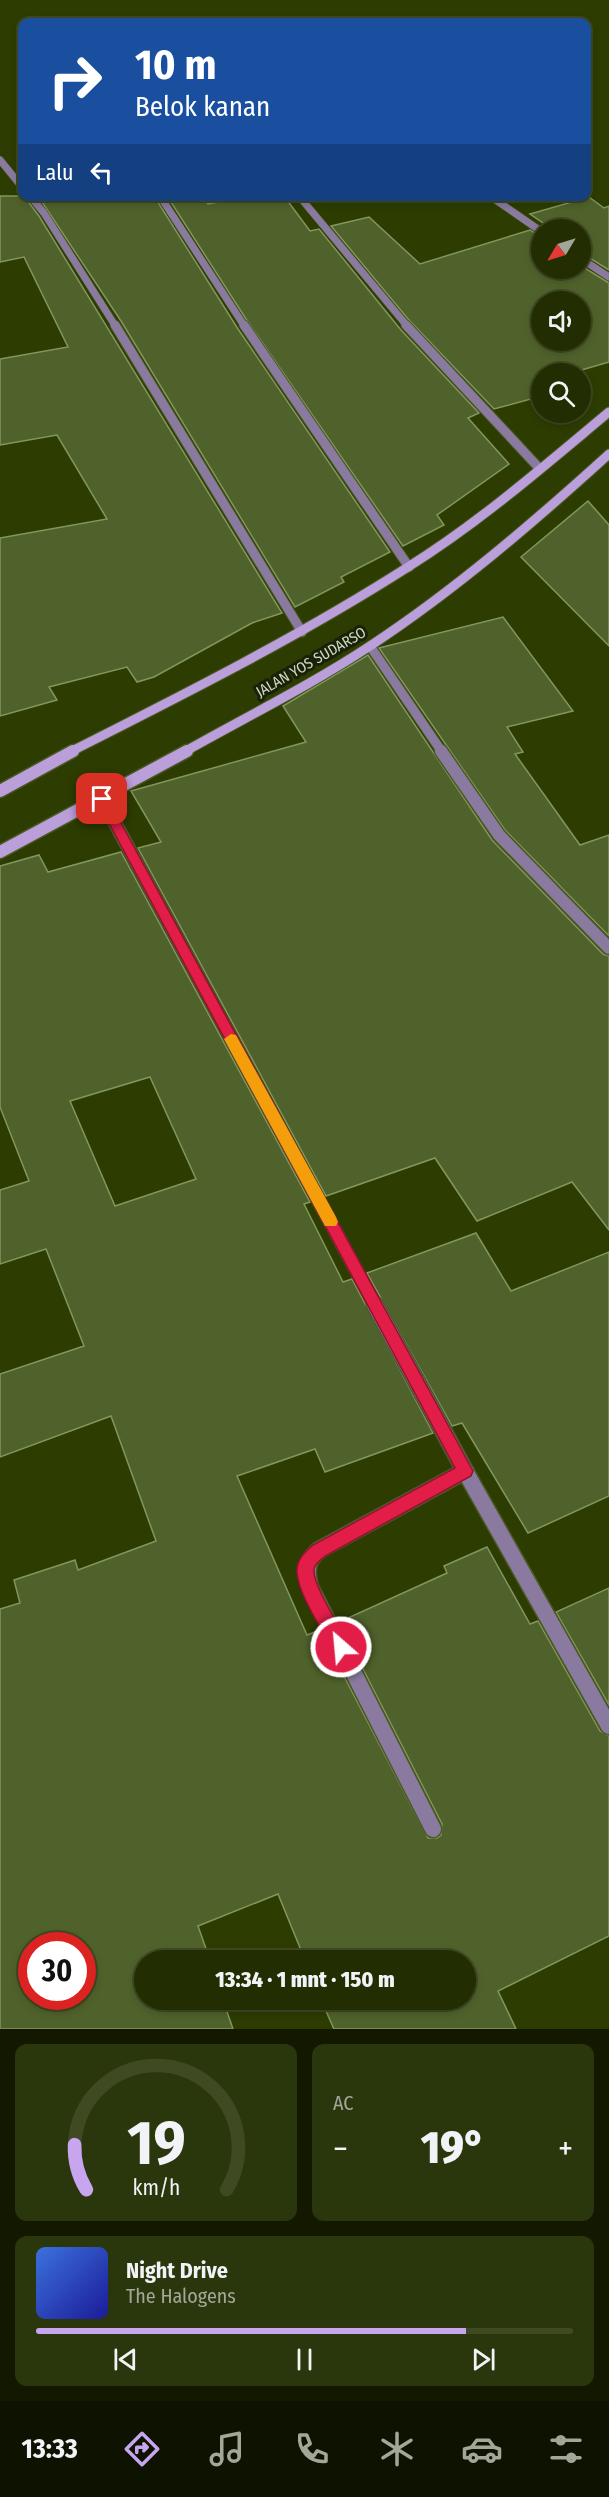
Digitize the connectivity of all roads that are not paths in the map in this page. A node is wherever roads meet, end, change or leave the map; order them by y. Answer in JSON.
{"nodes":[{"id":1,"x":0,"y":160,"type":"edge"},
{"id":2,"x":18,"y":183,"type":"edge"},
{"id":3,"x":34,"y":201,"type":"edge"},
{"id":4,"x":163,"y":201,"type":"edge"},
{"id":5,"x":303,"y":201,"type":"edge"},
{"id":6,"x":497,"y":201,"type":"edge"},
{"id":7,"x":531,"y":224,"type":"edge"},
{"id":8,"x":591,"y":265,"type":"edge"},
{"id":9,"x":609,"y":277,"type":"edge"},
{"id":10,"x":609,"y":412,"type":"edge"},
{"id":11,"x":609,"y":454,"type":"edge"},
{"id":12,"x":540,"y":469,"type":"junction"},
{"id":13,"x":410,"y":567,"type":"junction"},
{"id":14,"x":302,"y":632,"type":"junction"},
{"id":15,"x":370,"y":646,"type":"junction"},
{"id":16,"x":0,"y":791,"type":"edge"},
{"id":17,"x":102,"y":799,"type":"junction"},
{"id":18,"x":0,"y":852,"type":"edge"},
{"id":19,"x":609,"y":948,"type":"edge"},
{"id":20,"x":465,"y":1471,"type":"junction"},
{"id":21,"x":609,"y":1726,"type":"edge"},
{"id":22,"x":434,"y":1829,"type":"dead end"}],
"edges":[{"from":1,"to":2,"type":"street"},
{"from":3,"to":14,"type":"street"},
{"from":4,"to":13,"type":"street"},
{"from":5,"to":12,"type":"street"},
{"from":6,"to":7,"type":"street"},
{"from":8,"to":9,"type":"street"},
{"from":10,"to":12,"type":"main road","name":"JALAN YOS SUDARSO"},
{"from":11,"to":15,"type":"main road","name":"JALAN YOS SUDARSO"},
{"from":12,"to":13,"type":"main road","name":"JALAN YOS SUDARSO"},
{"from":13,"to":14,"type":"main road","name":"JALAN YOS SUDARSO"},
{"from":14,"to":16,"type":"main road","name":"JALAN YOS SUDARSO"},
{"from":15,"to":17,"type":"main road","name":"JALAN YOS SUDARSO"},
{"from":15,"to":19,"type":"street"},
{"from":17,"to":18,"type":"main road","name":"JALAN YOS SUDARSO"},
{"from":17,"to":20,"type":"street"},
{"from":20,"to":21,"type":"street"},
{"from":20,"to":22,"type":"street"}]}
